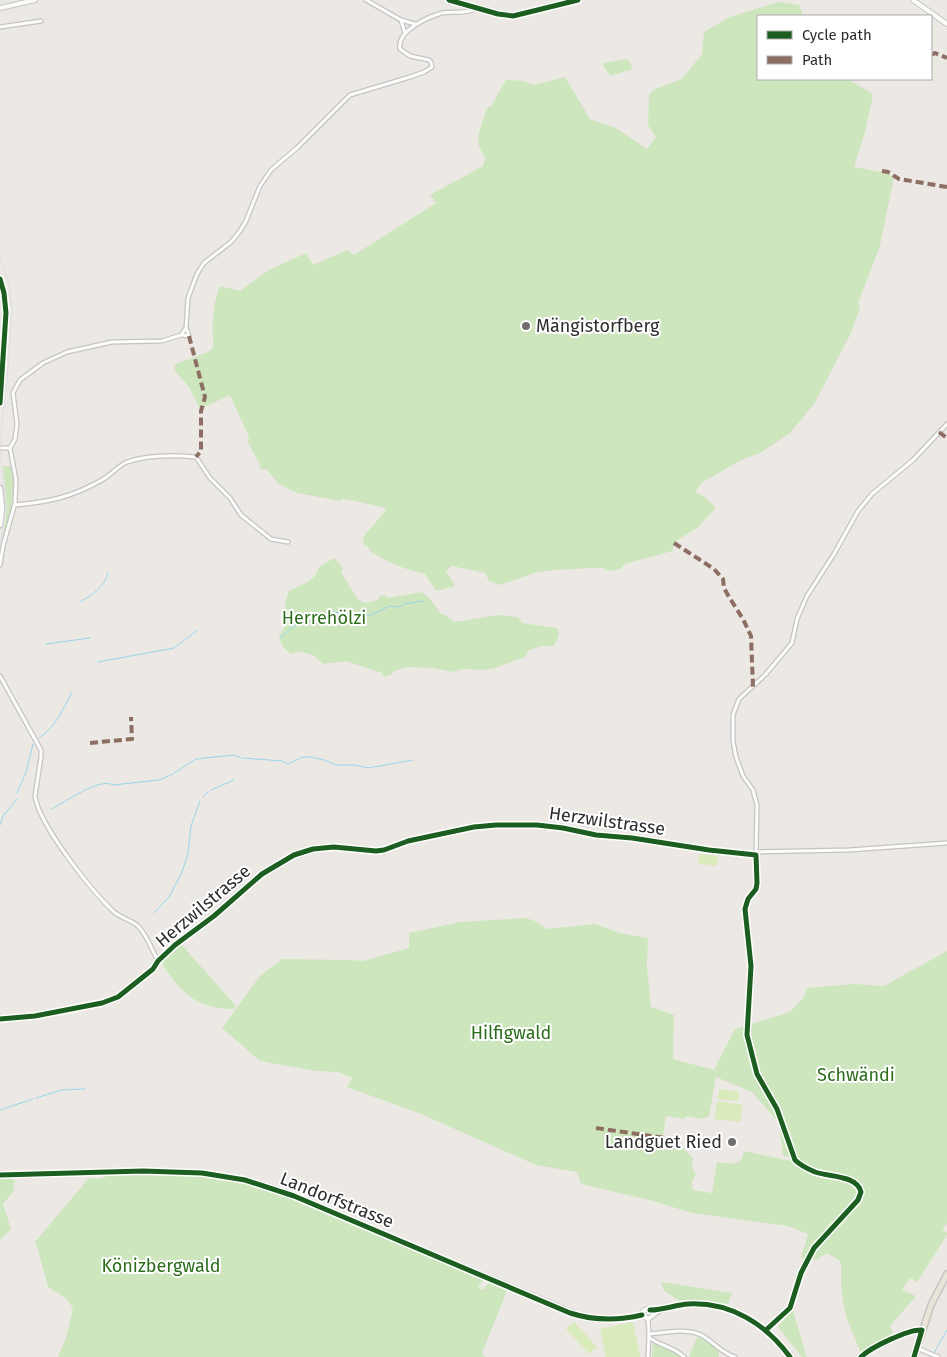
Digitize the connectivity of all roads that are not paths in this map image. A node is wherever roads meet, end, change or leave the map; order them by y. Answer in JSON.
{"nodes":[{"id":1,"x":34,"y":0,"type":"edge"},
{"id":2,"x":366,"y":0,"type":"edge"},
{"id":3,"x":448,"y":0,"type":"edge"},
{"id":4,"x":578,"y":0,"type":"edge"},
{"id":5,"x":913,"y":0,"type":"edge"},
{"id":6,"x":475,"y":7,"type":"junction"},
{"id":7,"x":0,"y":8,"type":"edge"},
{"id":8,"x":401,"y":20,"type":"junction"},
{"id":9,"x":41,"y":21,"type":"dead end"},
{"id":10,"x":415,"y":24,"type":"junction"},
{"id":11,"x":947,"y":24,"type":"edge"},
{"id":12,"x":0,"y":27,"type":"edge"},
{"id":13,"x":405,"y":33,"type":"junction"},
{"id":14,"x":0,"y":279,"type":"edge"},
{"id":15,"x":0,"y":403,"type":"edge"},
{"id":16,"x":947,"y":424,"type":"edge"},
{"id":17,"x":0,"y":448,"type":"edge"},
{"id":18,"x":10,"y":448,"type":"junction"},
{"id":19,"x":0,"y":488,"type":"edge"},
{"id":20,"x":14,"y":505,"type":"junction"},
{"id":21,"x":0,"y":526,"type":"edge"},
{"id":22,"x":288,"y":542,"type":"dead end"},
{"id":23,"x":0,"y":565,"type":"edge"},
{"id":24,"x":0,"y":676,"type":"edge"},
{"id":25,"x":947,"y":843,"type":"edge"},
{"id":26,"x":756,"y":854,"type":"junction"},
{"id":27,"x":158,"y":960,"type":"junction"},
{"id":28,"x":0,"y":1019,"type":"edge"},
{"id":29,"x":0,"y":1175,"type":"edge"},
{"id":30,"x":947,"y":1274,"type":"edge"},
{"id":31,"x":650,"y":1310,"type":"junction"},
{"id":32,"x":660,"y":1310,"type":"junction"},
{"id":33,"x":642,"y":1315,"type":"junction"},
{"id":34,"x":650,"y":1317,"type":"junction"},
{"id":35,"x":766,"y":1330,"type":"junction"},
{"id":36,"x":922,"y":1330,"type":"junction"},
{"id":37,"x":649,"y":1336,"type":"junction"},
{"id":38,"x":916,"y":1348,"type":"junction"},
{"id":39,"x":648,"y":1357,"type":"edge"},
{"id":40,"x":684,"y":1357,"type":"edge"},
{"id":41,"x":735,"y":1357,"type":"edge"},
{"id":42,"x":790,"y":1357,"type":"edge"},
{"id":43,"x":861,"y":1357,"type":"edge"},
{"id":44,"x":914,"y":1357,"type":"edge"},
{"id":45,"x":938,"y":1357,"type":"edge"}],
"edges":[{"from":1,"to":7,"type":"street"},
{"from":2,"to":8,"type":"street"},
{"from":3,"to":6,"type":"street"},
{"from":4,"to":6,"type":"street"},
{"from":5,"to":11,"type":"street"},
{"from":6,"to":10,"type":"street"},
{"from":8,"to":10,"type":"street"},
{"from":8,"to":13,"type":"street"},
{"from":9,"to":12,"type":"street"},
{"from":10,"to":13,"type":"street"},
{"from":13,"to":18,"type":"street"},
{"from":14,"to":15,"type":"main road"},
{"from":16,"to":26,"type":"street"},
{"from":17,"to":18,"type":"street"},
{"from":18,"to":20,"type":"street"},
{"from":19,"to":21,"type":"main road"},
{"from":20,"to":22,"type":"street"},
{"from":20,"to":23,"type":"street"},
{"from":24,"to":27,"type":"street"},
{"from":25,"to":26,"type":"street","name":"Herzwilstrasse"},
{"from":26,"to":27,"type":"street","name":"Herzwilstrasse"},
{"from":26,"to":35,"type":"street"},
{"from":27,"to":28,"type":"street","name":"Herzwilstrasse"},
{"from":29,"to":33,"type":"street","name":"Landorfstrasse"},
{"from":30,"to":36,"type":"main road"},
{"from":31,"to":32,"type":"street"},
{"from":31,"to":33,"type":"street","name":"Landorfstrasse"},
{"from":31,"to":34,"type":"street"},
{"from":32,"to":34,"type":"street"},
{"from":32,"to":35,"type":"street"},
{"from":33,"to":34,"type":"street"},
{"from":34,"to":37,"type":"street"},
{"from":35,"to":42,"type":"street"},
{"from":36,"to":38,"type":"main road"},
{"from":36,"to":43,"type":"main road"},
{"from":37,"to":39,"type":"street"},
{"from":37,"to":40,"type":"street"},
{"from":37,"to":41,"type":"street"},
{"from":38,"to":44,"type":"main road"},
{"from":38,"to":45,"type":"street"}]}
